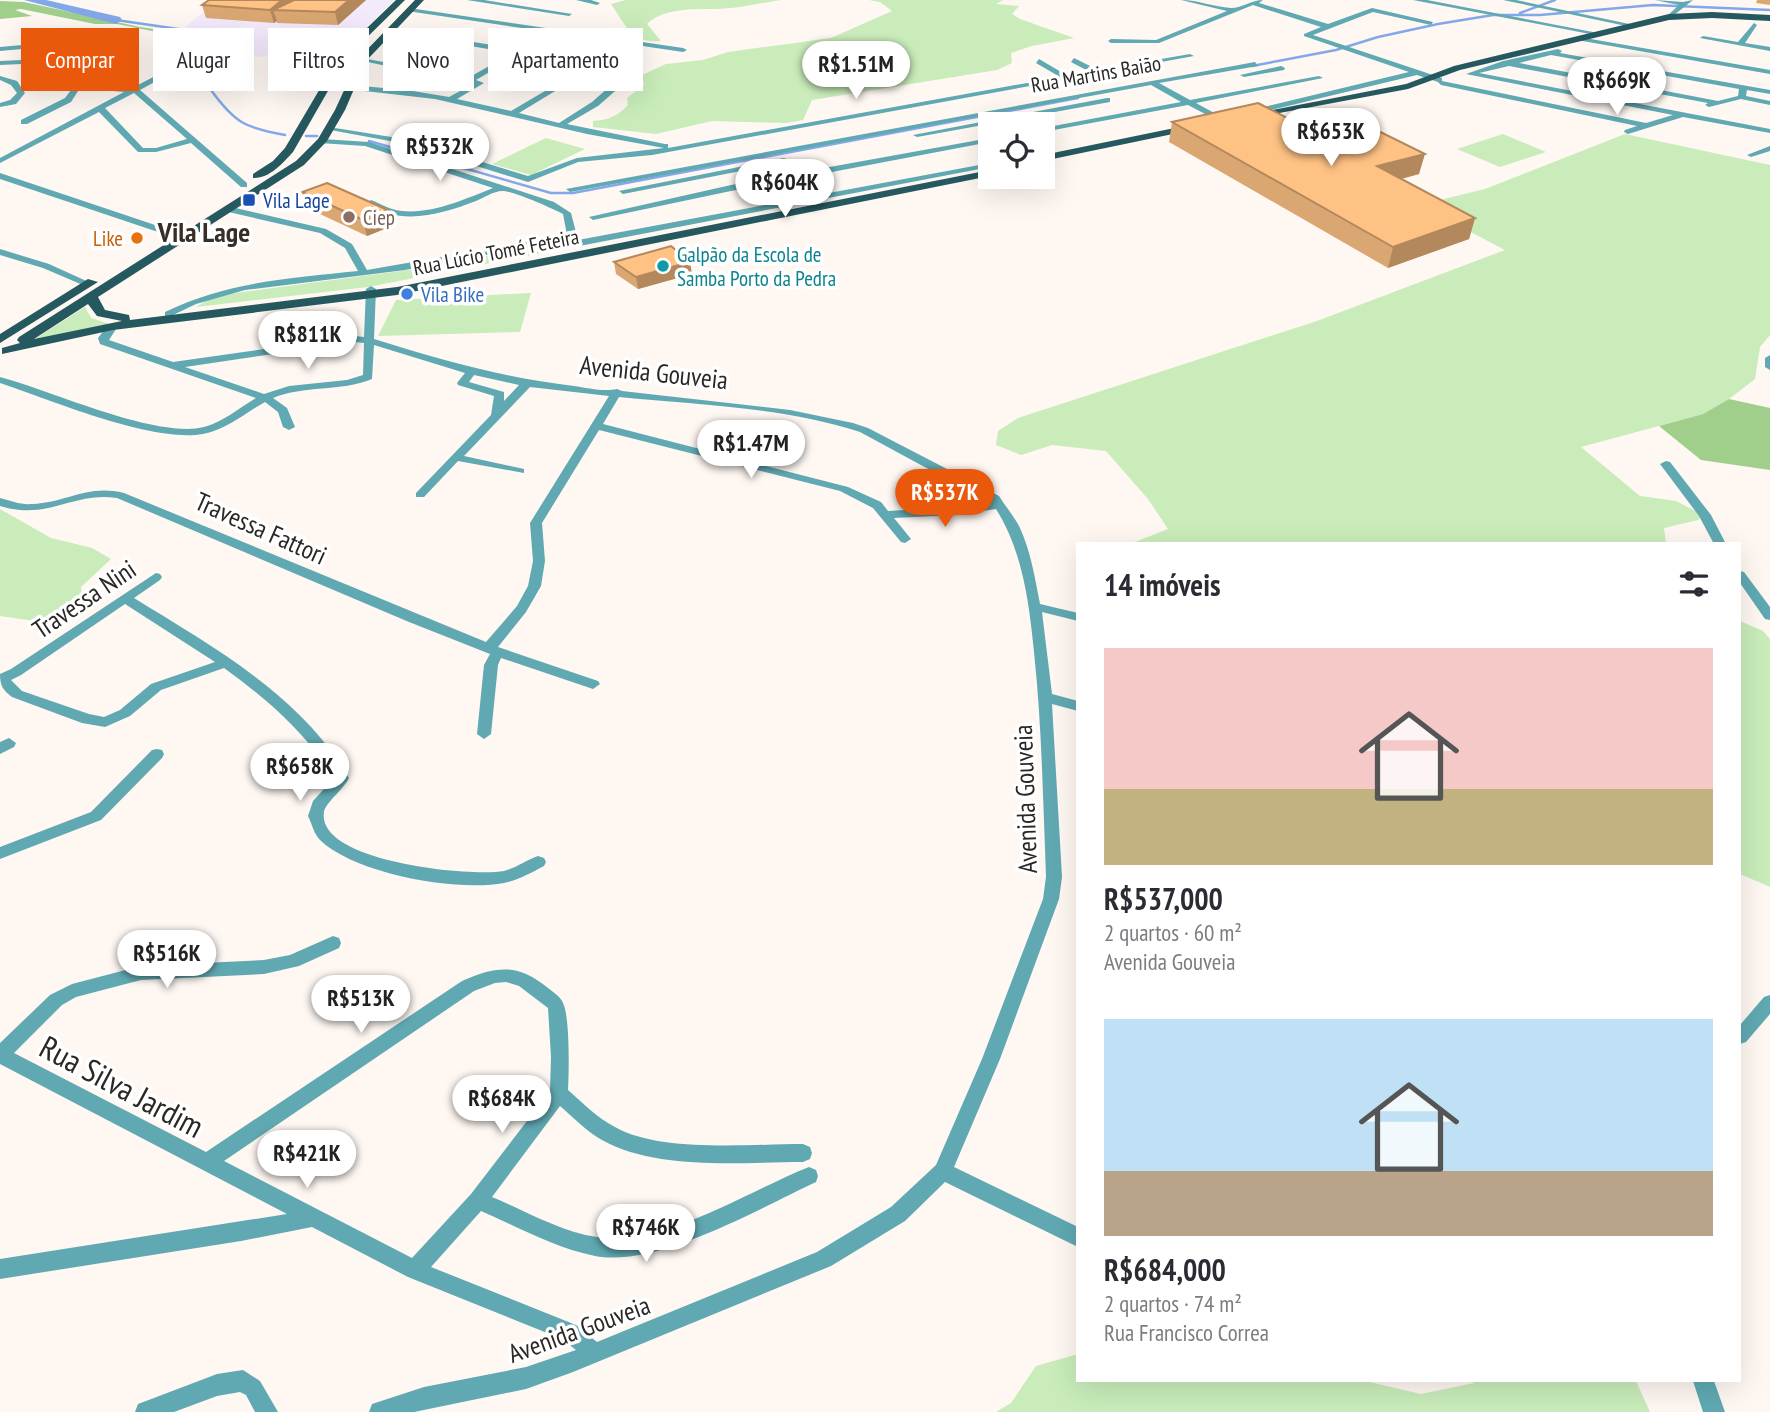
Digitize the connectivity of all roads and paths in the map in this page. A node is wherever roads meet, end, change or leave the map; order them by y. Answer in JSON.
{"nodes":[{"id":1,"x":401,"y":0,"type":"edge"},
{"id":2,"x":420,"y":0,"type":"edge"},
{"id":3,"x":470,"y":0,"type":"edge"},
{"id":4,"x":579,"y":0,"type":"edge"},
{"id":5,"x":1184,"y":0,"type":"edge"},
{"id":6,"x":1261,"y":0,"type":"edge"},
{"id":7,"x":1416,"y":0,"type":"edge"},
{"id":8,"x":1506,"y":0,"type":"edge"},
{"id":9,"x":1549,"y":0,"type":"edge"},
{"id":10,"x":1658,"y":0,"type":"edge"},
{"id":11,"x":1690,"y":0,"type":"edge"},
{"id":12,"x":597,"y":3,"type":"dead end"},
{"id":13,"x":1252,"y":3,"type":"junction"},
{"id":14,"x":1681,"y":5,"type":"junction"},
{"id":15,"x":409,"y":10,"type":"junction"},
{"id":16,"x":1232,"y":10,"type":"junction"},
{"id":17,"x":569,"y":15,"type":"dead end"},
{"id":18,"x":1690,"y":15,"type":"junction"},
{"id":19,"x":1669,"y":16,"type":"junction"},
{"id":20,"x":1770,"y":18,"type":"edge"},
{"id":21,"x":1644,"y":22,"type":"junction"},
{"id":22,"x":1431,"y":23,"type":"dead end"},
{"id":23,"x":1631,"y":25,"type":"junction"},
{"id":24,"x":1754,"y":25,"type":"junction"},
{"id":25,"x":1326,"y":26,"type":"junction"},
{"id":26,"x":393,"y":28,"type":"edge"},
{"id":27,"x":1770,"y":28,"type":"edge"},
{"id":28,"x":371,"y":30,"type":"junction"},
{"id":29,"x":383,"y":31,"type":"edge"},
{"id":30,"x":1600,"y":34,"type":"junction"},
{"id":31,"x":383,"y":38,"type":"edge"},
{"id":32,"x":1703,"y":38,"type":"dead end"},
{"id":33,"x":1578,"y":39,"type":"junction"},
{"id":34,"x":1111,"y":41,"type":"dead end"},
{"id":35,"x":1592,"y":42,"type":"junction"},
{"id":36,"x":1741,"y":42,"type":"junction"},
{"id":37,"x":21,"y":47,"type":"edge"},
{"id":38,"x":0,"y":49,"type":"edge"},
{"id":39,"x":1770,"y":49,"type":"edge"},
{"id":40,"x":683,"y":50,"type":"dead end"},
{"id":41,"x":369,"y":53,"type":"edge"},
{"id":42,"x":1551,"y":53,"type":"junction"},
{"id":43,"x":1190,"y":56,"type":"dead end"},
{"id":44,"x":1074,"y":60,"type":"dead end"},
{"id":45,"x":21,"y":61,"type":"edge"},
{"id":46,"x":1039,"y":61,"type":"dead end"},
{"id":47,"x":1115,"y":62,"type":"dead end"},
{"id":48,"x":0,"y":63,"type":"edge"},
{"id":49,"x":1506,"y":63,"type":"junction"},
{"id":50,"x":21,"y":64,"type":"edge"},
{"id":51,"x":1255,"y":64,"type":"dead end"},
{"id":52,"x":1124,"y":67,"type":"junction"},
{"id":53,"x":1281,"y":68,"type":"dead end"},
{"id":54,"x":1753,"y":69,"type":"junction"},
{"id":55,"x":1095,"y":72,"type":"junction"},
{"id":56,"x":1420,"y":72,"type":"junction"},
{"id":57,"x":1770,"y":72,"type":"edge"},
{"id":58,"x":1470,"y":74,"type":"junction"},
{"id":59,"x":0,"y":76,"type":"edge"},
{"id":60,"x":1066,"y":78,"type":"junction"},
{"id":61,"x":1319,"y":78,"type":"dead end"},
{"id":62,"x":1433,"y":80,"type":"junction"},
{"id":63,"x":1159,"y":85,"type":"junction"},
{"id":64,"x":74,"y":91,"type":"edge"},
{"id":65,"x":132,"y":91,"type":"edge"},
{"id":66,"x":135,"y":91,"type":"edge"},
{"id":67,"x":347,"y":91,"type":"edge"},
{"id":68,"x":369,"y":91,"type":"edge"},
{"id":69,"x":466,"y":91,"type":"edge"},
{"id":70,"x":549,"y":91,"type":"edge"},
{"id":71,"x":610,"y":91,"type":"edge"},
{"id":72,"x":1743,"y":92,"type":"junction"},
{"id":73,"x":1770,"y":92,"type":"edge"},
{"id":74,"x":448,"y":101,"type":"junction"},
{"id":75,"x":335,"y":102,"type":"junction"},
{"id":76,"x":1188,"y":102,"type":"junction"},
{"id":77,"x":1715,"y":102,"type":"junction"},
{"id":78,"x":1770,"y":103,"type":"edge"},
{"id":79,"x":922,"y":104,"type":"junction"},
{"id":80,"x":0,"y":105,"type":"edge"},
{"id":81,"x":314,"y":106,"type":"junction"},
{"id":82,"x":100,"y":108,"type":"junction"},
{"id":83,"x":513,"y":113,"type":"junction"},
{"id":84,"x":1680,"y":115,"type":"junction"},
{"id":85,"x":944,"y":120,"type":"junction"},
{"id":86,"x":1230,"y":120,"type":"junction"},
{"id":87,"x":24,"y":122,"type":"dead end"},
{"id":88,"x":561,"y":125,"type":"junction"},
{"id":89,"x":1647,"y":126,"type":"junction"},
{"id":90,"x":1055,"y":128,"type":"edge"},
{"id":91,"x":329,"y":129,"type":"junction"},
{"id":92,"x":1204,"y":129,"type":"edge"},
{"id":93,"x":1770,"y":131,"type":"edge"},
{"id":94,"x":1628,"y":132,"type":"dead end"},
{"id":95,"x":368,"y":134,"type":"junction"},
{"id":96,"x":192,"y":140,"type":"junction"},
{"id":97,"x":322,"y":141,"type":"junction"},
{"id":98,"x":359,"y":142,"type":"junction"},
{"id":99,"x":978,"y":143,"type":"edge"},
{"id":100,"x":972,"y":144,"type":"junction"},
{"id":101,"x":672,"y":148,"type":"junction"},
{"id":102,"x":978,"y":148,"type":"edge"},
{"id":103,"x":1770,"y":148,"type":"edge"},
{"id":104,"x":652,"y":153,"type":"junction"},
{"id":105,"x":1751,"y":155,"type":"dead end"},
{"id":106,"x":1055,"y":156,"type":"edge"},
{"id":107,"x":1055,"y":156,"type":"edge"},
{"id":108,"x":0,"y":161,"type":"edge"},
{"id":109,"x":713,"y":168,"type":"junction"},
{"id":110,"x":668,"y":171,"type":"junction"},
{"id":111,"x":978,"y":171,"type":"edge"},
{"id":112,"x":0,"y":176,"type":"edge"},
{"id":113,"x":244,"y":185,"type":"junction"},
{"id":114,"x":501,"y":188,"type":"junction"},
{"id":115,"x":570,"y":189,"type":"dead end"},
{"id":116,"x":623,"y":191,"type":"dead end"},
{"id":117,"x":361,"y":200,"type":"edge"},
{"id":118,"x":747,"y":204,"type":"junction"},
{"id":119,"x":227,"y":209,"type":"junction"},
{"id":120,"x":593,"y":218,"type":"dead end"},
{"id":121,"x":170,"y":233,"type":"junction"},
{"id":122,"x":576,"y":246,"type":"junction"},
{"id":123,"x":0,"y":252,"type":"edge"},
{"id":124,"x":364,"y":273,"type":"junction"},
{"id":125,"x":90,"y":290,"type":"junction"},
{"id":126,"x":371,"y":292,"type":"junction"},
{"id":127,"x":168,"y":314,"type":"junction"},
{"id":128,"x":113,"y":326,"type":"junction"},
{"id":129,"x":368,"y":340,"type":"junction"},
{"id":130,"x":2,"y":344,"type":"edge"},
{"id":131,"x":1770,"y":358,"type":"edge"},
{"id":132,"x":175,"y":365,"type":"junction"},
{"id":133,"x":1770,"y":367,"type":"edge"},
{"id":134,"x":472,"y":371,"type":"junction"},
{"id":135,"x":0,"y":380,"type":"edge"},
{"id":136,"x":527,"y":383,"type":"junction"},
{"id":137,"x":617,"y":392,"type":"junction"},
{"id":138,"x":266,"y":398,"type":"junction"},
{"id":139,"x":497,"y":417,"type":"junction"},
{"id":140,"x":597,"y":426,"type":"junction"},
{"id":141,"x":289,"y":427,"type":"dead end"},
{"id":142,"x":458,"y":458,"type":"junction"},
{"id":143,"x":1666,"y":464,"type":"dead end"},
{"id":144,"x":520,"y":471,"type":"dead end"},
{"id":145,"x":420,"y":495,"type":"dead end"},
{"id":146,"x":2,"y":505,"type":"edge"},
{"id":147,"x":1000,"y":505,"type":"junction"},
{"id":148,"x":885,"y":515,"type":"junction"},
{"id":149,"x":905,"y":540,"type":"dead end"},
{"id":150,"x":1719,"y":542,"type":"edge"},
{"id":151,"x":1741,"y":576,"type":"edge"},
{"id":152,"x":156,"y":578,"type":"dead end"},
{"id":153,"x":125,"y":598,"type":"junction"},
{"id":154,"x":1033,"y":606,"type":"junction"},
{"id":155,"x":1770,"y":615,"type":"edge"},
{"id":156,"x":1076,"y":617,"type":"edge"},
{"id":157,"x":492,"y":651,"type":"junction"},
{"id":158,"x":225,"y":663,"type":"junction"},
{"id":159,"x":1,"y":678,"type":"edge"},
{"id":160,"x":593,"y":684,"type":"dead end"},
{"id":161,"x":1045,"y":697,"type":"junction"},
{"id":162,"x":1076,"y":705,"type":"edge"},
{"id":163,"x":484,"y":734,"type":"dead end"},
{"id":164,"x":157,"y":754,"type":"dead end"},
{"id":165,"x":0,"y":853,"type":"edge"},
{"id":166,"x":538,"y":862,"type":"dead end"},
{"id":167,"x":333,"y":943,"type":"dead end"},
{"id":168,"x":1770,"y":1002,"type":"edge"},
{"id":169,"x":1741,"y":1036,"type":"edge"},
{"id":170,"x":0,"y":1055,"type":"edge"},
{"id":171,"x":559,"y":1093,"type":"junction"},
{"id":172,"x":803,"y":1153,"type":"dead end"},
{"id":173,"x":205,"y":1163,"type":"junction"},
{"id":174,"x":943,"y":1171,"type":"junction"},
{"id":175,"x":809,"y":1176,"type":"dead end"},
{"id":176,"x":478,"y":1200,"type":"junction"},
{"id":177,"x":316,"y":1217,"type":"junction"},
{"id":178,"x":1076,"y":1236,"type":"edge"},
{"id":179,"x":0,"y":1269,"type":"edge"},
{"id":180,"x":415,"y":1270,"type":"junction"},
{"id":181,"x":594,"y":1352,"type":"junction"},
{"id":182,"x":1704,"y":1382,"type":"edge"},
{"id":183,"x":383,"y":1411,"type":"edge"},
{"id":184,"x":146,"y":1412,"type":"edge"},
{"id":185,"x":267,"y":1412,"type":"edge"},
{"id":186,"x":1714,"y":1412,"type":"edge"}],
"edges":[{"from":1,"to":28,"type":"main road"},
{"from":2,"to":15,"type":"main road"},
{"from":3,"to":17,"type":"street"},
{"from":4,"to":12,"type":"street"},
{"from":5,"to":16,"type":"street"},
{"from":6,"to":13,"type":"street"},
{"from":7,"to":30,"type":"street"},
{"from":8,"to":23,"type":"street"},
{"from":9,"to":21,"type":"street"},
{"from":10,"to":14,"type":"street"},
{"from":11,"to":14,"type":"street"},
{"from":13,"to":16,"type":"street"},
{"from":13,"to":25,"type":"street"},
{"from":14,"to":19,"type":"street"},
{"from":15,"to":26,"type":"main road"},
{"from":15,"to":40,"type":"street"},
{"from":16,"to":34,"type":"street"},
{"from":18,"to":19,"type":"main road"},
{"from":18,"to":20,"type":"main road"},
{"from":18,"to":24,"type":"main road"},
{"from":19,"to":21,"type":"main road"},
{"from":21,"to":23,"type":"main road"},
{"from":22,"to":25,"type":"street"},
{"from":23,"to":30,"type":"main road"},
{"from":24,"to":27,"type":"main road"},
{"from":24,"to":36,"type":"street"},
{"from":25,"to":56,"type":"street"},
{"from":28,"to":29,"type":"main road"},
{"from":28,"to":81,"type":"main road"},
{"from":30,"to":33,"type":"main road"},
{"from":31,"to":41,"type":"main road"},
{"from":32,"to":36,"type":"street"},
{"from":33,"to":35,"type":"street"},
{"from":33,"to":62,"type":"main road"},
{"from":35,"to":42,"type":"street"},
{"from":35,"to":54,"type":"street"},
{"from":36,"to":39,"type":"street"},
{"from":37,"to":38,"type":"street"},
{"from":42,"to":49,"type":"street"},
{"from":42,"to":72,"type":"street"},
{"from":43,"to":52,"type":"street","name":"Rua Martins Baião"},
{"from":44,"to":55,"type":"street"},
{"from":45,"to":48,"type":"street"},
{"from":46,"to":60,"type":"street"},
{"from":47,"to":52,"type":"street"},
{"from":49,"to":58,"type":"street"},
{"from":49,"to":77,"type":"street"},
{"from":50,"to":59,"type":"street"},
{"from":51,"to":63,"type":"street","name":"Rua Martins Baião"},
{"from":52,"to":55,"type":"street","name":"Rua Martins Baião"},
{"from":53,"to":63,"type":"street"},
{"from":54,"to":57,"type":"street"},
{"from":54,"to":72,"type":"street"},
{"from":55,"to":60,"type":"street","name":"Rua Martins Baião"},
{"from":56,"to":62,"type":"street"},
{"from":56,"to":86,"type":"street"},
{"from":58,"to":62,"type":"street"},
{"from":58,"to":84,"type":"street"},
{"from":59,"to":80,"type":"street"},
{"from":60,"to":79,"type":"street","name":"Rua Martins Baião"},
{"from":61,"to":76,"type":"street"},
{"from":62,"to":86,"type":"main road"},
{"from":62,"to":86,"type":"main road"},
{"from":62,"to":89,"type":"street"},
{"from":63,"to":76,"type":"street"},
{"from":63,"to":85,"type":"street","name":"Rua Martins Baião"},
{"from":63,"to":109,"type":"street"},
{"from":64,"to":87,"type":"street"},
{"from":65,"to":82,"type":"street"},
{"from":66,"to":96,"type":"street"},
{"from":67,"to":75,"type":"main road"},
{"from":68,"to":74,"type":"street","name":"Rua Martins Baião"},
{"from":69,"to":74,"type":"street"},
{"from":70,"to":83,"type":"street"},
{"from":71,"to":88,"type":"street"},
{"from":72,"to":73,"type":"street"},
{"from":72,"to":77,"type":"street"},
{"from":72,"to":78,"type":"street"},
{"from":74,"to":83,"type":"street","name":"Rua Martins Baião"},
{"from":75,"to":81,"type":"main road"},
{"from":75,"to":91,"type":"main road"},
{"from":76,"to":86,"type":"street"},
{"from":76,"to":90,"type":"street"},
{"from":77,"to":84,"type":"street"},
{"from":79,"to":85,"type":"street"},
{"from":79,"to":101,"type":"street","name":"Rua Martins Baião"},
{"from":81,"to":113,"type":"main road"},
{"from":82,"to":96,"type":"street"},
{"from":82,"to":108,"type":"street"},
{"from":83,"to":88,"type":"street","name":"Rua Martins Baião"},
{"from":84,"to":89,"type":"street"},
{"from":84,"to":93,"type":"street"},
{"from":85,"to":109,"type":"street","name":"Rua Martins Baião"},
{"from":86,"to":106,"type":"main road"},
{"from":88,"to":101,"type":"street","name":"Rua Martins Baião"},
{"from":89,"to":94,"type":"street"},
{"from":91,"to":95,"type":"street"},
{"from":91,"to":97,"type":"main road"},
{"from":92,"to":107,"type":"main road"},
{"from":95,"to":98,"type":"street"},
{"from":95,"to":104,"type":"street","name":"Rua Martins Baião"},
{"from":96,"to":113,"type":"street"},
{"from":97,"to":98,"type":"street"},
{"from":97,"to":119,"type":"main road"},
{"from":98,"to":114,"type":"street"},
{"from":99,"to":100,"type":"street"},
{"from":100,"to":102,"type":"street"},
{"from":100,"to":118,"type":"street"},
{"from":101,"to":104,"type":"street","name":"Rua Martins Baião"},
{"from":103,"to":105,"type":"street"},
{"from":104,"to":110,"type":"street"},
{"from":109,"to":110,"type":"street","name":"Rua Martins Baião"},
{"from":109,"to":116,"type":"street"},
{"from":109,"to":118,"type":"street"},
{"from":110,"to":115,"type":"street","name":"Rua Martins Baião"},
{"from":111,"to":118,"type":"main road","name":"Rua Lúcio Tomé Feteira"},
{"from":112,"to":121,"type":"street"},
{"from":113,"to":121,"type":"main road"},
{"from":114,"to":117,"type":"street"},
{"from":114,"to":122,"type":"street"},
{"from":118,"to":120,"type":"street"},
{"from":118,"to":122,"type":"main road","name":"Rua Lúcio Tomé Feteira"},
{"from":119,"to":124,"type":"street"},
{"from":119,"to":125,"type":"main road"},
{"from":121,"to":125,"type":"main road"},
{"from":122,"to":124,"type":"street"},
{"from":122,"to":126,"type":"main road","name":"Rua Lúcio Tomé Feteira"},
{"from":123,"to":125,"type":"street"},
{"from":124,"to":127,"type":"street"},
{"from":125,"to":127,"type":"main road","name":"Rua Lúcio Tomé Feteira"},
{"from":125,"to":130,"type":"main road"},
{"from":125,"to":130,"type":"main road"},
{"from":126,"to":127,"type":"main road","name":"Rua Lúcio Tomé Feteira"},
{"from":126,"to":128,"type":"main road","name":"Rua Lúcio Tomé Feteira"},
{"from":126,"to":129,"type":"street"},
{"from":128,"to":130,"type":"main road","name":"Rua Lúcio Tomé Feteira"},
{"from":128,"to":132,"type":"street"},
{"from":129,"to":132,"type":"street"},
{"from":129,"to":134,"type":"street","name":"Avenida Gouveia"},
{"from":129,"to":138,"type":"street"},
{"from":131,"to":133,"type":"street"},
{"from":132,"to":138,"type":"street"},
{"from":134,"to":136,"type":"street","name":"Avenida Gouveia"},
{"from":134,"to":139,"type":"street"},
{"from":135,"to":138,"type":"street"},
{"from":136,"to":137,"type":"street","name":"Avenida Gouveia"},
{"from":136,"to":139,"type":"street"},
{"from":137,"to":140,"type":"street"},
{"from":137,"to":147,"type":"street","name":"Avenida Gouveia"},
{"from":138,"to":141,"type":"street"},
{"from":139,"to":142,"type":"street"},
{"from":140,"to":148,"type":"street"},
{"from":140,"to":157,"type":"street"},
{"from":142,"to":144,"type":"street"},
{"from":142,"to":145,"type":"street"},
{"from":143,"to":150,"type":"street"},
{"from":146,"to":157,"type":"street","name":"Travessa Fattori"},
{"from":147,"to":148,"type":"street"},
{"from":147,"to":154,"type":"street","name":"Avenida Gouveia"},
{"from":148,"to":149,"type":"street"},
{"from":151,"to":155,"type":"street"},
{"from":152,"to":153,"type":"street","name":"Travessa Nini"},
{"from":153,"to":158,"type":"street"},
{"from":153,"to":159,"type":"street","name":"Travessa Nini"},
{"from":154,"to":156,"type":"street"},
{"from":154,"to":161,"type":"street","name":"Avenida Gouveia"},
{"from":157,"to":160,"type":"street","name":"Travessa Fattori"},
{"from":157,"to":163,"type":"street"},
{"from":158,"to":159,"type":"street"},
{"from":158,"to":166,"type":"street"},
{"from":161,"to":162,"type":"street"},
{"from":161,"to":174,"type":"street","name":"Avenida Gouveia"},
{"from":164,"to":165,"type":"street"},
{"from":167,"to":170,"type":"street"},
{"from":168,"to":169,"type":"street"},
{"from":170,"to":173,"type":"street","name":"Rua Silva Jardim"},
{"from":171,"to":172,"type":"street"},
{"from":171,"to":173,"type":"street"},
{"from":171,"to":176,"type":"street"},
{"from":173,"to":177,"type":"street","name":"Rua Silva Jardim"},
{"from":174,"to":178,"type":"street"},
{"from":174,"to":181,"type":"street","name":"Avenida Gouveia"},
{"from":175,"to":176,"type":"street"},
{"from":176,"to":180,"type":"street"},
{"from":177,"to":179,"type":"street"},
{"from":177,"to":180,"type":"street","name":"Rua Silva Jardim"},
{"from":180,"to":181,"type":"street","name":"Rua Silva Jardim"},
{"from":181,"to":183,"type":"street","name":"Avenida Gouveia"},
{"from":182,"to":186,"type":"street"},
{"from":184,"to":185,"type":"street"}]}
